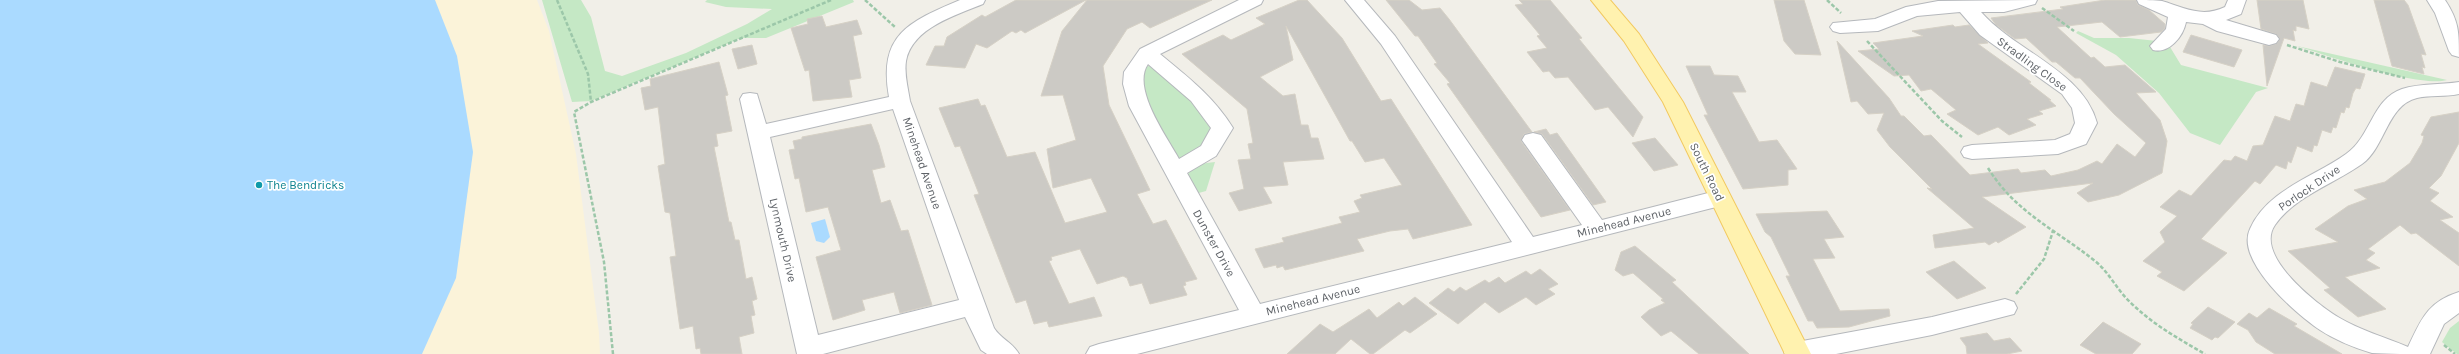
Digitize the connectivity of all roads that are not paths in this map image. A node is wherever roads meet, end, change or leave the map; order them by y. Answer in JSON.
{"nodes":[{"id":1,"x":976,"y":0,"type":"edge"},
{"id":2,"x":1254,"y":0,"type":"edge"},
{"id":3,"x":1354,"y":0,"type":"edge"},
{"id":4,"x":1600,"y":0,"type":"edge"},
{"id":5,"x":2146,"y":0,"type":"edge"},
{"id":6,"x":2237,"y":0,"type":"edge"},
{"id":7,"x":2436,"y":0,"type":"edge"},
{"id":8,"x":2033,"y":2,"type":"edge"},
{"id":9,"x":1965,"y":6,"type":"junction"},
{"id":10,"x":2178,"y":14,"type":"junction"},
{"id":11,"x":2208,"y":19,"type":"junction"},
{"id":12,"x":1848,"y":27,"type":"road end"},
{"id":13,"x":2269,"y":39,"type":"road end"},
{"id":14,"x":2160,"y":46,"type":"dead end"},
{"id":15,"x":2459,"y":51,"type":"edge"},
{"id":16,"x":1147,"y":53,"type":"junction"},
{"id":17,"x":2459,"y":88,"type":"edge"},
{"id":18,"x":750,"y":99,"type":"dead end"},
{"id":19,"x":900,"y":101,"type":"junction"},
{"id":20,"x":758,"y":133,"type":"junction"},
{"id":21,"x":1533,"y":140,"type":"dead end"},
{"id":22,"x":1977,"y":152,"type":"road end"},
{"id":23,"x":1174,"y":171,"type":"junction"},
{"id":24,"x":1720,"y":198,"type":"junction"},
{"id":25,"x":1597,"y":229,"type":"junction"},
{"id":26,"x":1527,"y":246,"type":"junction"},
{"id":27,"x":2459,"y":301,"type":"edge"},
{"id":28,"x":972,"y":306,"type":"junction"},
{"id":29,"x":2005,"y":308,"type":"road end"},
{"id":30,"x":1254,"y":315,"type":"junction"},
{"id":31,"x":809,"y":350,"type":"edge"},
{"id":32,"x":1797,"y":353,"type":"edge"},
{"id":33,"x":1006,"y":354,"type":"edge"},
{"id":34,"x":1099,"y":354,"type":"edge"},
{"id":35,"x":2399,"y":354,"type":"edge"},
{"id":36,"x":2417,"y":354,"type":"edge"}],
"edges":[{"from":1,"to":19,"type":"street","name":"Minehead Avenue"},
{"from":2,"to":16,"type":"street","name":"Dunster Drive"},
{"from":3,"to":26,"type":"street"},
{"from":4,"to":24,"type":"main road","name":"South Road"},
{"from":5,"to":10,"type":"street"},
{"from":6,"to":11,"type":"street"},
{"from":7,"to":15,"type":"street"},
{"from":8,"to":9,"type":"street"},
{"from":9,"to":12,"type":"street"},
{"from":9,"to":22,"type":"street","name":"Stradling Close"},
{"from":10,"to":11,"type":"street"},
{"from":10,"to":14,"type":"street"},
{"from":11,"to":13,"type":"street"},
{"from":16,"to":23,"type":"street","name":"Dunster Drive"},
{"from":16,"to":23,"type":"street"},
{"from":17,"to":35,"type":"street","name":"Porlock Drive"},
{"from":18,"to":20,"type":"street","name":"Lynmouth Drive"},
{"from":19,"to":20,"type":"street"},
{"from":19,"to":28,"type":"street","name":"Minehead Avenue"},
{"from":20,"to":31,"type":"street","name":"Lynmouth Drive"},
{"from":21,"to":25,"type":"street"},
{"from":23,"to":30,"type":"street","name":"Dunster Drive"},
{"from":24,"to":25,"type":"street","name":"Minehead Avenue"},
{"from":24,"to":32,"type":"main road","name":"South Road"},
{"from":25,"to":26,"type":"street","name":"Minehead Avenue"},
{"from":26,"to":30,"type":"street","name":"Minehead Avenue"},
{"from":27,"to":36,"type":"street"},
{"from":28,"to":31,"type":"street","name":"Lynmouth Drive"},
{"from":28,"to":33,"type":"street","name":"Minehead Avenue"},
{"from":29,"to":32,"type":"street"},
{"from":30,"to":34,"type":"street","name":"Minehead Avenue"}]}
